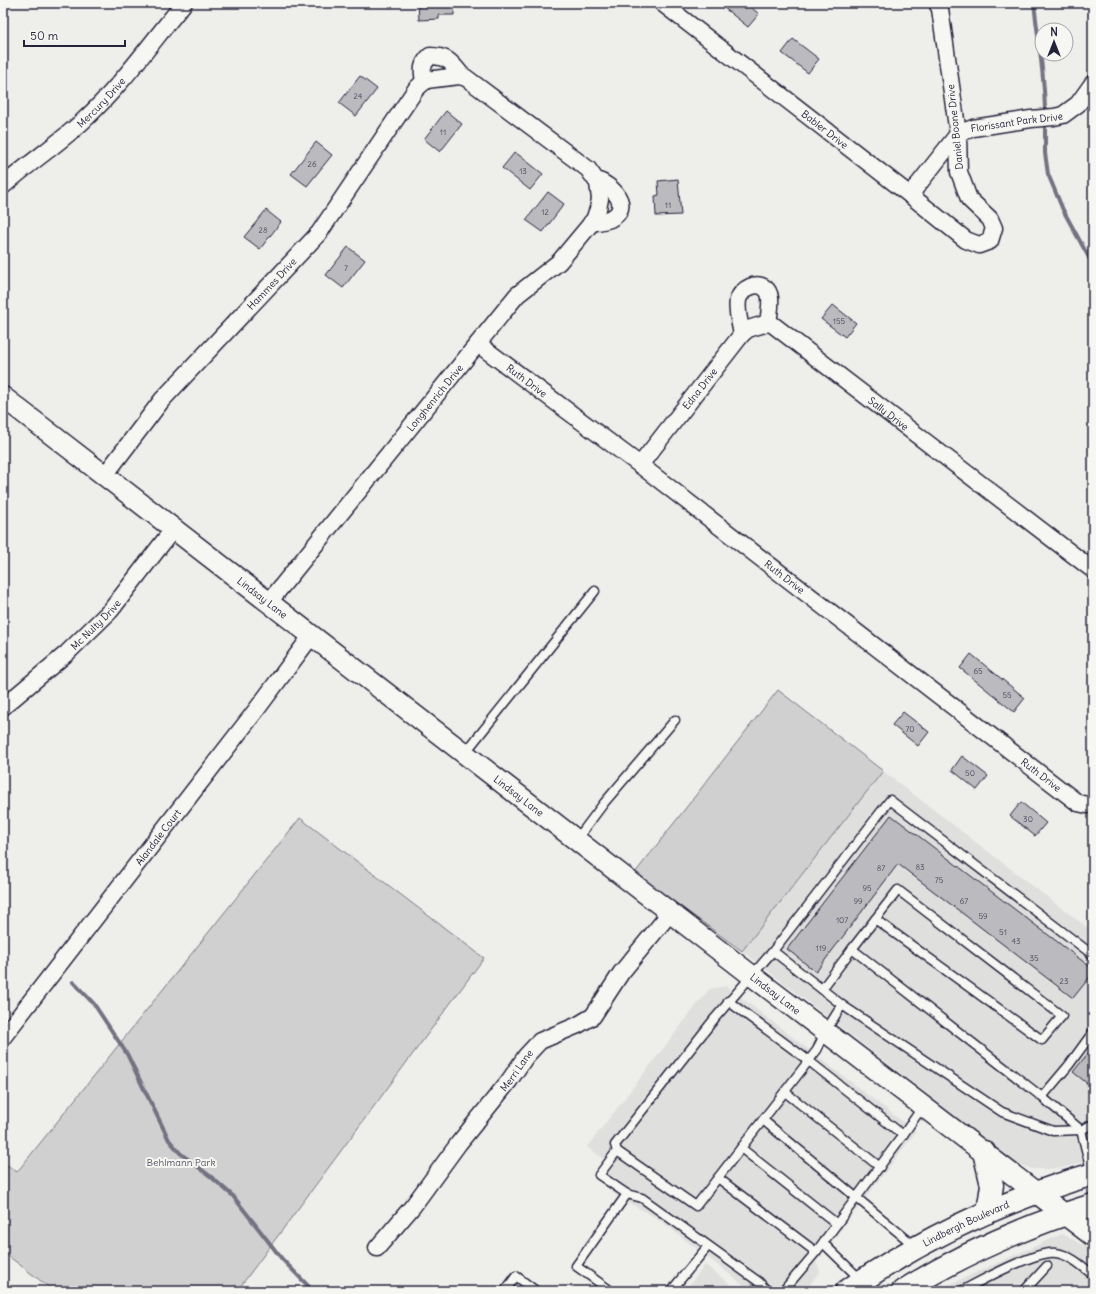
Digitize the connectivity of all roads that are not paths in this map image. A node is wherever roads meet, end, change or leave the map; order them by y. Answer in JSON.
{"nodes":[{"id":1,"x":184,"y":3,"type":"edge"},
{"id":2,"x":662,"y":3,"type":"edge"},
{"id":3,"x":937,"y":3,"type":"edge"},
{"id":4,"x":463,"y":77,"type":"junction"},
{"id":5,"x":424,"y":82,"type":"junction"},
{"id":6,"x":1093,"y":83,"type":"edge"},
{"id":7,"x":958,"y":134,"type":"junction"},
{"id":8,"x":596,"y":180,"type":"junction"},
{"id":9,"x":3,"y":186,"type":"edge"},
{"id":10,"x":910,"y":194,"type":"junction"},
{"id":11,"x":591,"y":223,"type":"junction"},
{"id":12,"x":990,"y":241,"type":"joint"},
{"id":13,"x":768,"y":323,"type":"junction"},
{"id":14,"x":742,"y":334,"type":"junction"},
{"id":15,"x":478,"y":344,"type":"junction"},
{"id":16,"x":3,"y":397,"type":"edge"},
{"id":17,"x":640,"y":465,"type":"junction"},
{"id":18,"x":105,"y":475,"type":"junction"},
{"id":19,"x":174,"y":528,"type":"junction"},
{"id":20,"x":1093,"y":570,"type":"edge"},
{"id":21,"x":596,"y":591,"type":"dead end"},
{"id":22,"x":269,"y":602,"type":"junction"},
{"id":23,"x":312,"y":635,"type":"junction"},
{"id":24,"x":3,"y":707,"type":"edge"},
{"id":25,"x":675,"y":720,"type":"dead end"},
{"id":26,"x":464,"y":754,"type":"junction"},
{"id":27,"x":1093,"y":804,"type":"edge"},
{"id":28,"x":576,"y":840,"type":"junction"},
{"id":29,"x":670,"y":913,"type":"junction"},
{"id":30,"x":875,"y":919,"type":"junction"},
{"id":31,"x":852,"y":949,"type":"junction"},
{"id":32,"x":773,"y":951,"type":"junction"},
{"id":33,"x":1093,"y":955,"type":"edge"},
{"id":34,"x":751,"y":976,"type":"junction"},
{"id":35,"x":822,"y":989,"type":"junction"},
{"id":36,"x":728,"y":1001,"type":"junction"},
{"id":37,"x":842,"y":1005,"type":"junction"},
{"id":38,"x":825,"y":1032,"type":"junction"},
{"id":39,"x":1093,"y":1032,"type":"edge"},
{"id":40,"x":3,"y":1037,"type":"edge"},
{"id":41,"x":809,"y":1061,"type":"junction"},
{"id":42,"x":785,"y":1092,"type":"junction"},
{"id":43,"x":1042,"y":1097,"type":"junction"},
{"id":44,"x":924,"y":1106,"type":"junction"},
{"id":45,"x":763,"y":1120,"type":"junction"},
{"id":46,"x":1093,"y":1124,"type":"edge"},
{"id":47,"x":1080,"y":1130,"type":"junction"},
{"id":48,"x":903,"y":1135,"type":"junction"},
{"id":49,"x":741,"y":1148,"type":"junction"},
{"id":50,"x":617,"y":1151,"type":"junction"},
{"id":51,"x":984,"y":1152,"type":"junction"},
{"id":52,"x":880,"y":1167,"type":"junction"},
{"id":53,"x":1093,"y":1174,"type":"edge"},
{"id":54,"x":718,"y":1178,"type":"junction"},
{"id":55,"x":1036,"y":1193,"type":"junction"},
{"id":56,"x":627,"y":1194,"type":"junction"},
{"id":57,"x":856,"y":1198,"type":"junction"},
{"id":58,"x":1093,"y":1205,"type":"edge"},
{"id":59,"x":988,"y":1212,"type":"junction"},
{"id":60,"x":1064,"y":1214,"type":"junction"},
{"id":61,"x":837,"y":1224,"type":"junction"},
{"id":62,"x":1093,"y":1236,"type":"edge"},
{"id":63,"x":823,"y":1243,"type":"junction"},
{"id":64,"x":708,"y":1246,"type":"junction"},
{"id":65,"x":377,"y":1248,"type":"dead end"},
{"id":66,"x":916,"y":1248,"type":"junction"},
{"id":67,"x":816,"y":1252,"type":"junction"},
{"id":68,"x":1047,"y":1266,"type":"dead end"},
{"id":69,"x":1093,"y":1275,"type":"edge"},
{"id":70,"x":855,"y":1286,"type":"edge"},
{"id":71,"x":505,"y":1291,"type":"edge"},
{"id":72,"x":536,"y":1291,"type":"edge"},
{"id":73,"x":611,"y":1291,"type":"edge"},
{"id":74,"x":671,"y":1291,"type":"edge"},
{"id":75,"x":766,"y":1291,"type":"edge"},
{"id":76,"x":783,"y":1291,"type":"edge"},
{"id":77,"x":903,"y":1291,"type":"edge"},
{"id":78,"x":961,"y":1291,"type":"edge"},
{"id":79,"x":1024,"y":1291,"type":"edge"}],
"edges":[{"from":1,"to":9,"type":"street","name":"Mercury Drive"},
{"from":2,"to":10,"type":"street","name":"Babler Drive"},
{"from":3,"to":7,"type":"street","name":"Daniel Boone Drive"},
{"from":4,"to":5,"type":"street"},
{"from":4,"to":5,"type":"street"},
{"from":4,"to":8,"type":"street"},
{"from":5,"to":18,"type":"street","name":"Hammes Drive"},
{"from":6,"to":7,"type":"street","name":"Florissant Park Drive"},
{"from":7,"to":10,"type":"street","name":"Florissant Park Drive"},
{"from":7,"to":12,"type":"street","name":"Daniel Boone Drive"},
{"from":8,"to":11,"type":"street","name":"Longhenrich Drive"},
{"from":8,"to":11,"type":"street"},
{"from":10,"to":12,"type":"street","name":"Babler Drive"},
{"from":11,"to":15,"type":"street","name":"Longhenrich Drive"},
{"from":13,"to":14,"type":"street","name":"Edna Drive"},
{"from":13,"to":14,"type":"street"},
{"from":13,"to":20,"type":"street","name":"Sally Drive"},
{"from":14,"to":17,"type":"street","name":"Edna Drive"},
{"from":15,"to":17,"type":"street","name":"Ruth Drive"},
{"from":15,"to":22,"type":"street","name":"Longhenrich Drive"},
{"from":16,"to":18,"type":"street","name":"Lindsay Lane"},
{"from":17,"to":27,"type":"street","name":"Ruth Drive"},
{"from":18,"to":19,"type":"street","name":"Lindsay Lane"},
{"from":19,"to":22,"type":"street","name":"Lindsay Lane"},
{"from":19,"to":24,"type":"street","name":"Mc Nulty Drive"},
{"from":21,"to":26,"type":"lane"},
{"from":22,"to":23,"type":"street","name":"Lindsay Lane"},
{"from":23,"to":26,"type":"street","name":"Lindsay Lane"},
{"from":23,"to":40,"type":"street","name":"Alandale Court"},
{"from":25,"to":28,"type":"lane"},
{"from":26,"to":28,"type":"street","name":"Lindsay Lane"},
{"from":28,"to":29,"type":"street","name":"Lindsay Lane"},
{"from":29,"to":34,"type":"street","name":"Lindsay Lane"},
{"from":29,"to":65,"type":"street","name":"Merri Lane"},
{"from":30,"to":30,"type":"lane"},
{"from":30,"to":31,"type":"lane"},
{"from":31,"to":35,"type":"lane"},
{"from":31,"to":43,"type":"lane"},
{"from":32,"to":33,"type":"lane"},
{"from":32,"to":34,"type":"lane"},
{"from":32,"to":35,"type":"lane"},
{"from":34,"to":36,"type":"lane"},
{"from":34,"to":38,"type":"street","name":"Lindsay Lane"},
{"from":35,"to":37,"type":"lane"},
{"from":36,"to":41,"type":"lane"},
{"from":36,"to":50,"type":"lane"},
{"from":37,"to":38,"type":"lane"},
{"from":37,"to":47,"type":"lane"},
{"from":38,"to":41,"type":"lane"},
{"from":38,"to":44,"type":"street","name":"Lindsay Lane"},
{"from":39,"to":43,"type":"lane"},
{"from":41,"to":42,"type":"lane"},
{"from":41,"to":48,"type":"lane"},
{"from":42,"to":45,"type":"lane"},
{"from":42,"to":52,"type":"lane"},
{"from":43,"to":47,"type":"lane"},
{"from":44,"to":48,"type":"lane"},
{"from":44,"to":51,"type":"street","name":"Lindsay Lane"},
{"from":45,"to":49,"type":"lane"},
{"from":45,"to":57,"type":"lane"},
{"from":46,"to":47,"type":"lane"},
{"from":47,"to":53,"type":"lane"},
{"from":48,"to":52,"type":"lane"},
{"from":49,"to":54,"type":"lane"},
{"from":49,"to":61,"type":"lane"},
{"from":50,"to":54,"type":"lane"},
{"from":50,"to":56,"type":"lane"},
{"from":51,"to":55,"type":"street","name":"Lindsay Lane"},
{"from":51,"to":59,"type":"main road"},
{"from":52,"to":57,"type":"lane"},
{"from":53,"to":55,"type":"main road","name":"Lindbergh Boulevard"},
{"from":54,"to":67,"type":"lane"},
{"from":55,"to":59,"type":"main road","name":"Lindbergh Boulevard"},
{"from":55,"to":60,"type":"street","name":"Lindsay Lane"},
{"from":56,"to":64,"type":"lane"},
{"from":56,"to":73,"type":"lane"},
{"from":57,"to":61,"type":"lane"},
{"from":57,"to":66,"type":"lane"},
{"from":58,"to":60,"type":"main road"},
{"from":59,"to":66,"type":"main road","name":"Lindbergh Boulevard"},
{"from":60,"to":62,"type":"street","name":"Lindsay Lane"},
{"from":60,"to":77,"type":"main road"},
{"from":61,"to":63,"type":"lane"},
{"from":63,"to":67,"type":"lane"},
{"from":63,"to":70,"type":"lane"},
{"from":64,"to":74,"type":"lane"},
{"from":64,"to":75,"type":"lane"},
{"from":66,"to":70,"type":"main road","name":"Lindbergh Boulevard"},
{"from":67,"to":76,"type":"lane"},
{"from":68,"to":79,"type":"lane"},
{"from":69,"to":78,"type":"lane"},
{"from":71,"to":72,"type":"lane"}]}
